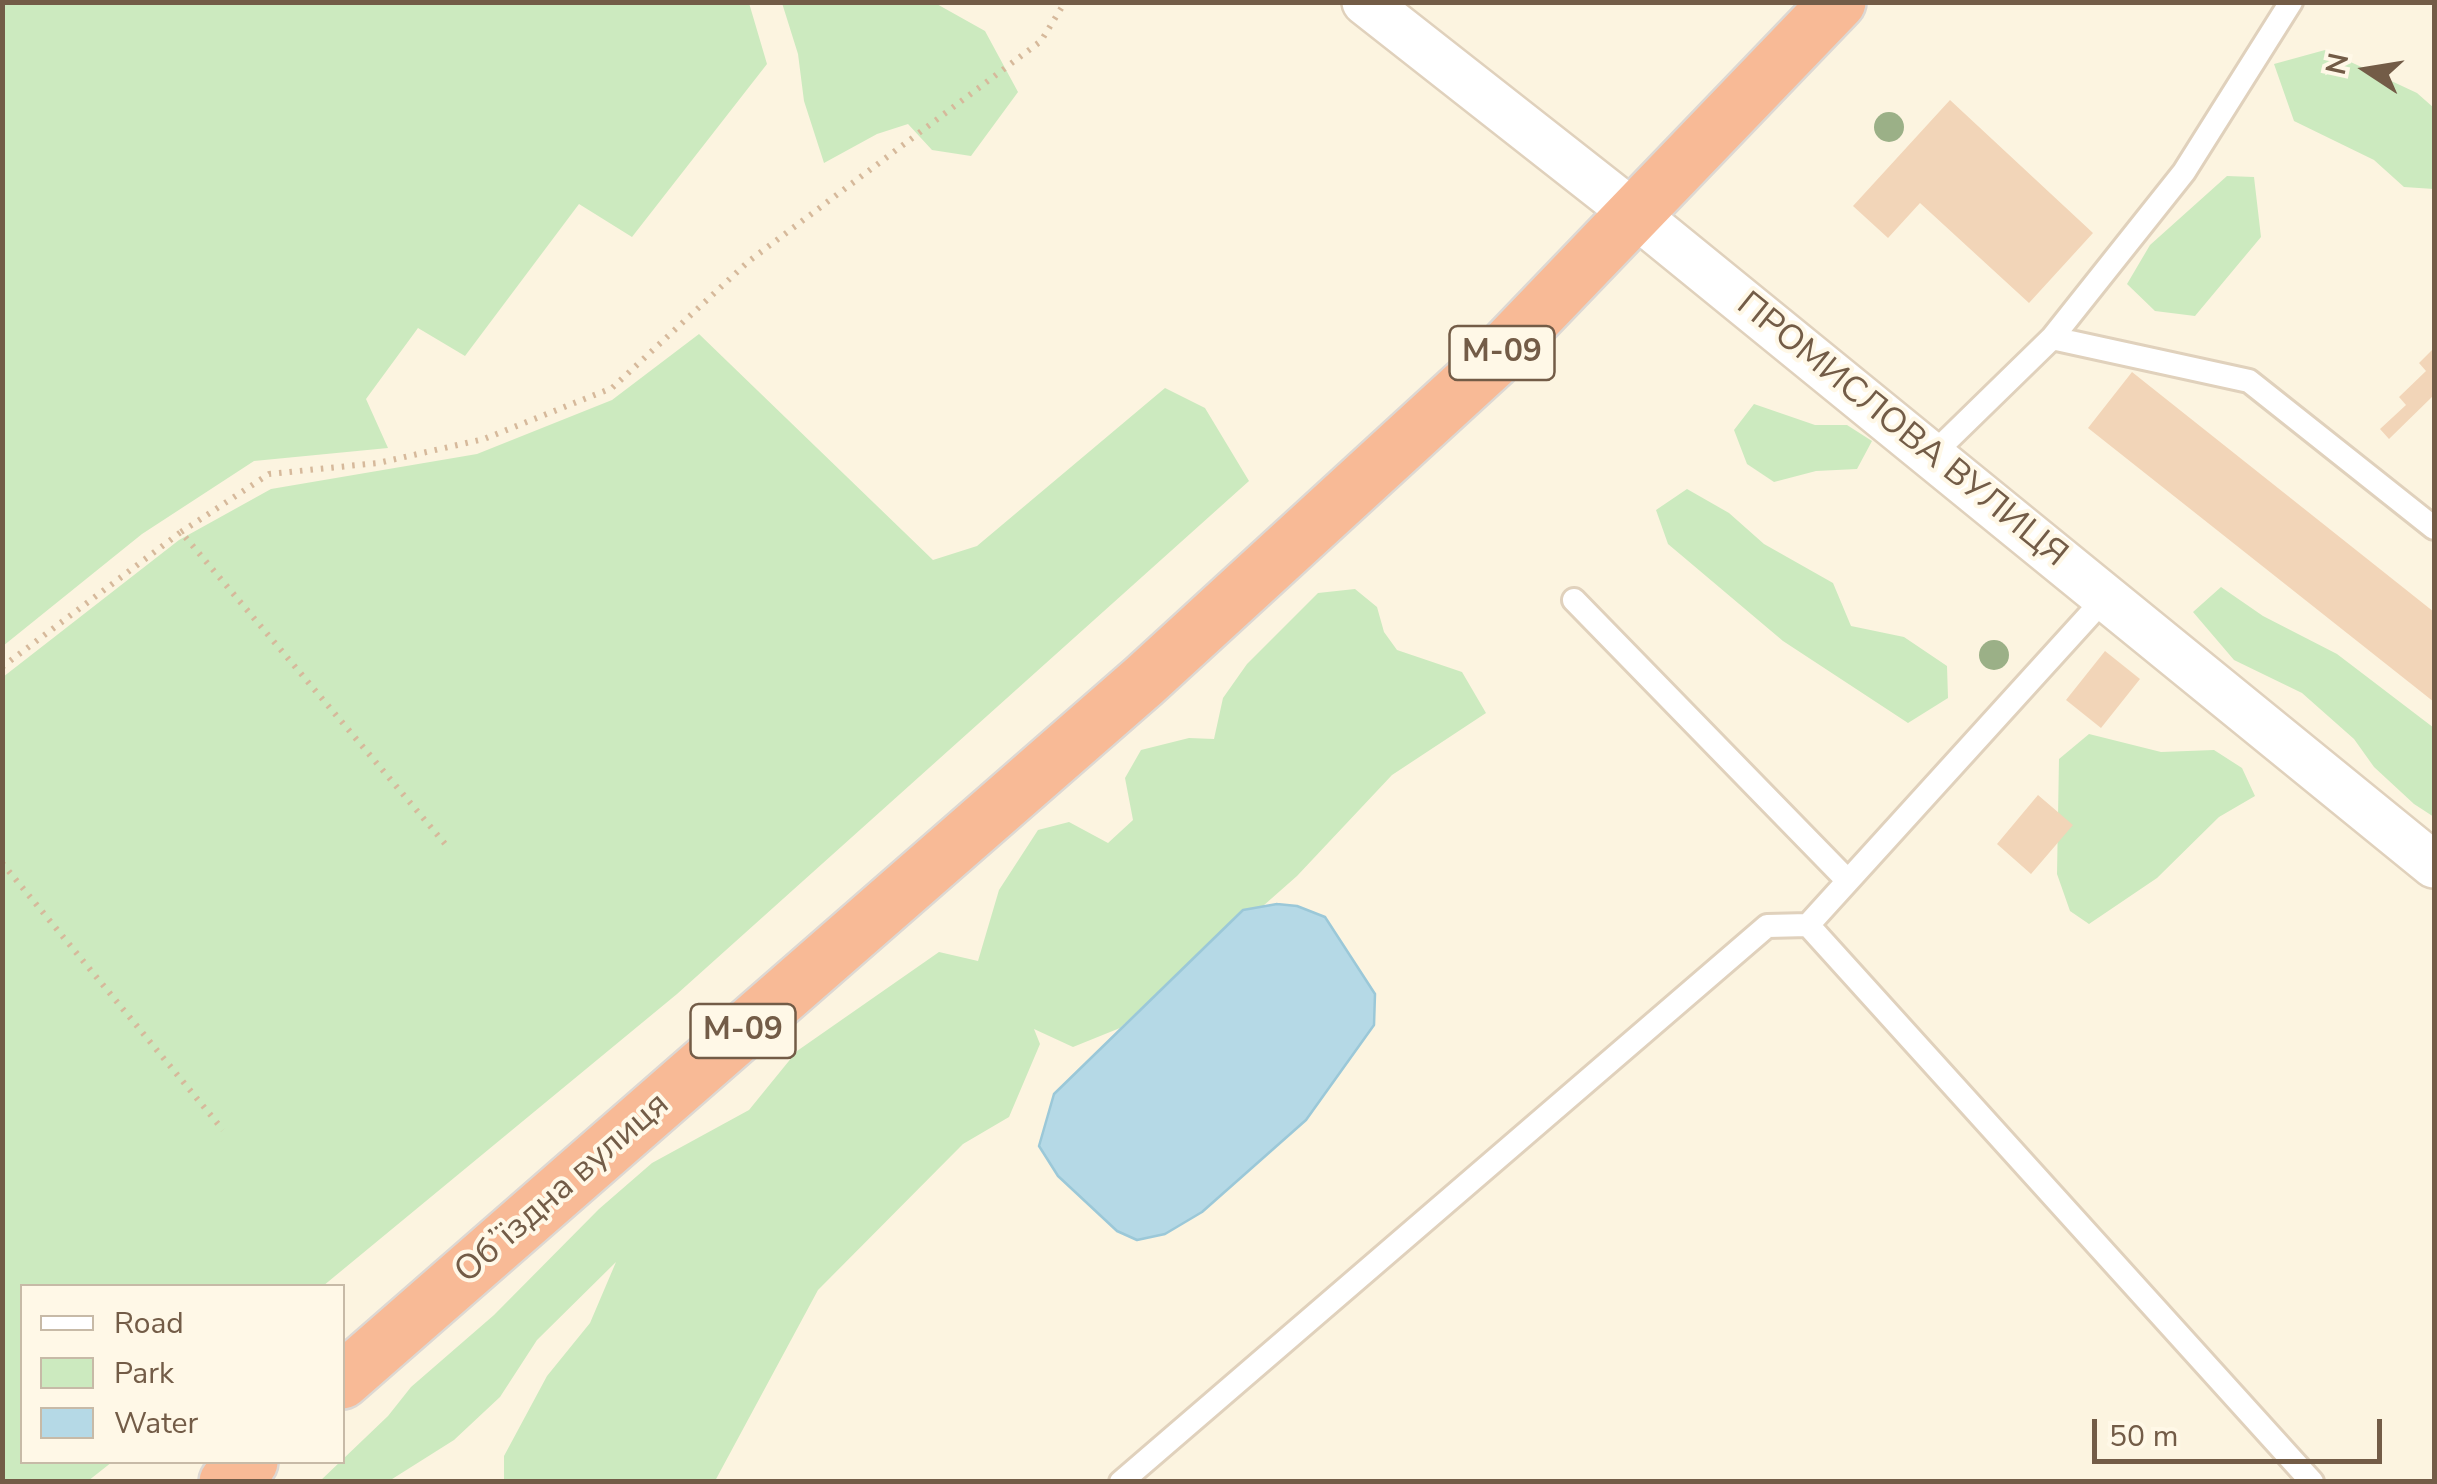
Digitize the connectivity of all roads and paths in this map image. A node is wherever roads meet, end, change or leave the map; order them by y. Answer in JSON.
{"nodes":[{"id":1,"x":1064,"y":2,"type":"edge"},
{"id":2,"x":1364,"y":2,"type":"edge"},
{"id":3,"x":1838,"y":2,"type":"edge"},
{"id":4,"x":2291,"y":2,"type":"edge"},
{"id":5,"x":1636,"y":216,"type":"junction"},
{"id":6,"x":2052,"y":338,"type":"junction"},
{"id":7,"x":1931,"y":456,"type":"junction"},
{"id":8,"x":2434,"y":528,"type":"edge"},
{"id":9,"x":181,"y":532,"type":"junction"},
{"id":10,"x":2105,"y":598,"type":"junction"},
{"id":11,"x":1574,"y":600,"type":"dead end"},
{"id":12,"x":2,"y":667,"type":"edge"},
{"id":13,"x":446,"y":844,"type":"dead end"},
{"id":14,"x":2,"y":863,"type":"edge"},
{"id":15,"x":2434,"y":864,"type":"edge"},
{"id":16,"x":1848,"y":880,"type":"junction"},
{"id":17,"x":1808,"y":925,"type":"junction"},
{"id":18,"x":224,"y":1130,"type":"dead end"},
{"id":19,"x":345,"y":1378,"type":"edge"},
{"id":20,"x":248,"y":1464,"type":"edge"},
{"id":21,"x":228,"y":1482,"type":"edge"},
{"id":22,"x":1121,"y":1482,"type":"edge"},
{"id":23,"x":2312,"y":1482,"type":"edge"}],
"edges":[{"from":1,"to":9,"type":"path"},
{"from":2,"to":5,"type":"street","name":"ПРОМИСЛОВА ВУЛИЦЯ"},
{"from":3,"to":5,"type":"highway","number":"М-09"},
{"from":4,"to":6,"type":"lane"},
{"from":5,"to":7,"type":"street","name":"ПРОМИСЛОВА ВУЛИЦЯ"},
{"from":5,"to":19,"type":"highway","name":"Обʼїздна вулиця","number":"М-09"},
{"from":6,"to":7,"type":"lane"},
{"from":6,"to":8,"type":"lane"},
{"from":7,"to":10,"type":"street","name":"ПРОМИСЛОВА ВУЛИЦЯ"},
{"from":9,"to":12,"type":"path"},
{"from":9,"to":13,"type":"path"},
{"from":10,"to":15,"type":"street","name":"ПРОМИСЛОВА ВУЛИЦЯ"},
{"from":10,"to":16,"type":"lane"},
{"from":11,"to":16,"type":"lane"},
{"from":14,"to":18,"type":"path"},
{"from":16,"to":17,"type":"lane"},
{"from":17,"to":22,"type":"lane"},
{"from":17,"to":23,"type":"lane"},
{"from":20,"to":21,"type":"highway"}]}
